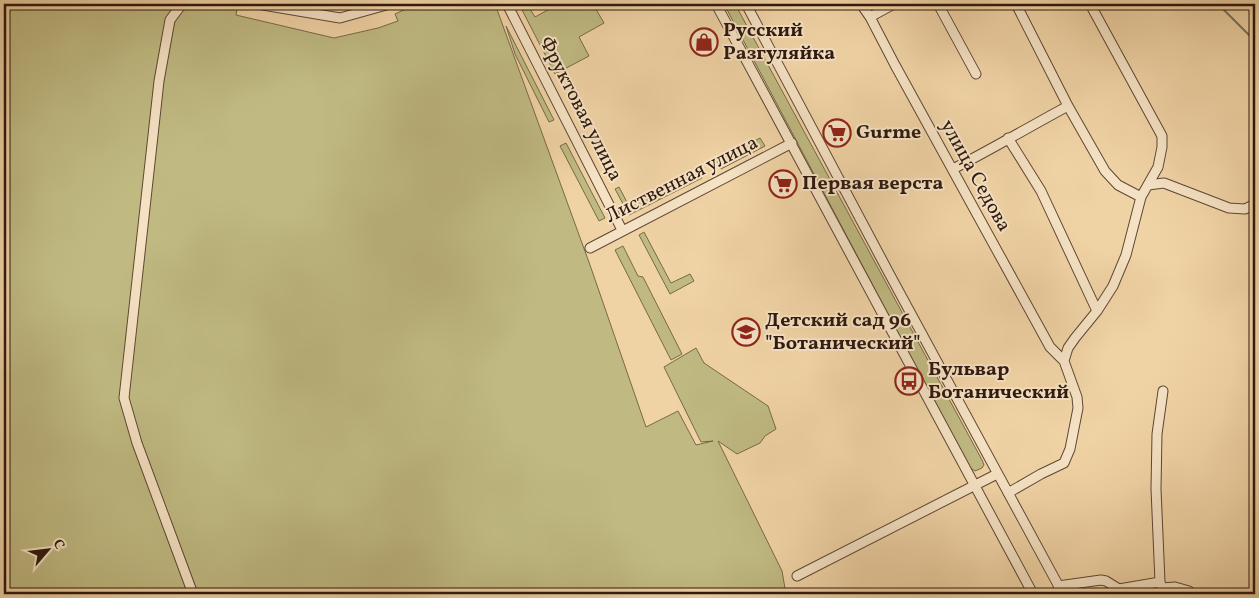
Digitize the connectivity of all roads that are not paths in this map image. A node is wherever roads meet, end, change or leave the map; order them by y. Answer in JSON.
{"nodes":[{"id":1,"x":182,"y":4,"type":"edge"},
{"id":2,"x":257,"y":4,"type":"edge"},
{"id":3,"x":507,"y":4,"type":"edge"},
{"id":4,"x":716,"y":4,"type":"edge"},
{"id":5,"x":746,"y":4,"type":"edge"},
{"id":6,"x":861,"y":4,"type":"edge"},
{"id":7,"x":894,"y":4,"type":"edge"},
{"id":8,"x":938,"y":4,"type":"edge"},
{"id":9,"x":1016,"y":4,"type":"edge"},
{"id":10,"x":1090,"y":4,"type":"edge"},
{"id":11,"x":385,"y":5,"type":"edge"},
{"id":12,"x":286,"y":7,"type":"edge"},
{"id":13,"x":870,"y":17,"type":"junction"},
{"id":14,"x":976,"y":74,"type":"dead end"},
{"id":15,"x":1068,"y":106,"type":"junction"},
{"id":16,"x":1008,"y":138,"type":"junction"},
{"id":17,"x":792,"y":143,"type":"junction"},
{"id":18,"x":953,"y":169,"type":"junction"},
{"id":19,"x":1148,"y":185,"type":"junction"},
{"id":20,"x":1141,"y":197,"type":"junction"},
{"id":21,"x":1255,"y":204,"type":"edge"},
{"id":22,"x":622,"y":230,"type":"junction"},
{"id":23,"x":590,"y":248,"type":"dead end"},
{"id":24,"x":1097,"y":311,"type":"junction"},
{"id":25,"x":1064,"y":361,"type":"junction"},
{"id":26,"x":1162,"y":391,"type":"dead end"},
{"id":27,"x":997,"y":474,"type":"junction"},
{"id":28,"x":974,"y":486,"type":"junction"},
{"id":29,"x":1008,"y":493,"type":"junction"},
{"id":30,"x":797,"y":576,"type":"dead end"},
{"id":31,"x":1160,"y":582,"type":"junction"},
{"id":32,"x":1058,"y":586,"type":"junction"},
{"id":33,"x":193,"y":594,"type":"edge"},
{"id":34,"x":1033,"y":594,"type":"edge"},
{"id":35,"x":1063,"y":594,"type":"edge"},
{"id":36,"x":1190,"y":594,"type":"edge"}],
"edges":[{"from":1,"to":33,"type":"street"},
{"from":2,"to":12,"type":"street"},
{"from":3,"to":22,"type":"street","name":"Фруктовая улица"},
{"from":4,"to":17,"type":"street"},
{"from":5,"to":27,"type":"street"},
{"from":6,"to":13,"type":"street","name":"улица Седова"},
{"from":7,"to":13,"type":"street"},
{"from":8,"to":14,"type":"street"},
{"from":9,"to":15,"type":"street"},
{"from":10,"to":19,"type":"street"},
{"from":11,"to":12,"type":"street"},
{"from":13,"to":18,"type":"street","name":"улица Седова"},
{"from":15,"to":16,"type":"street"},
{"from":15,"to":20,"type":"street"},
{"from":16,"to":18,"type":"street"},
{"from":16,"to":24,"type":"street"},
{"from":17,"to":22,"type":"street","name":"Лиственная улица"},
{"from":17,"to":28,"type":"street"},
{"from":18,"to":25,"type":"street","name":"улица Седова"},
{"from":19,"to":20,"type":"street"},
{"from":19,"to":21,"type":"street"},
{"from":20,"to":24,"type":"street"},
{"from":22,"to":23,"type":"street","name":"Лиственная улица"},
{"from":24,"to":25,"type":"street"},
{"from":25,"to":29,"type":"street"},
{"from":26,"to":31,"type":"street"},
{"from":27,"to":28,"type":"street"},
{"from":27,"to":29,"type":"street"},
{"from":28,"to":30,"type":"street"},
{"from":28,"to":34,"type":"street"},
{"from":29,"to":32,"type":"street"},
{"from":31,"to":32,"type":"street"},
{"from":31,"to":36,"type":"street"},
{"from":32,"to":35,"type":"street"}]}
